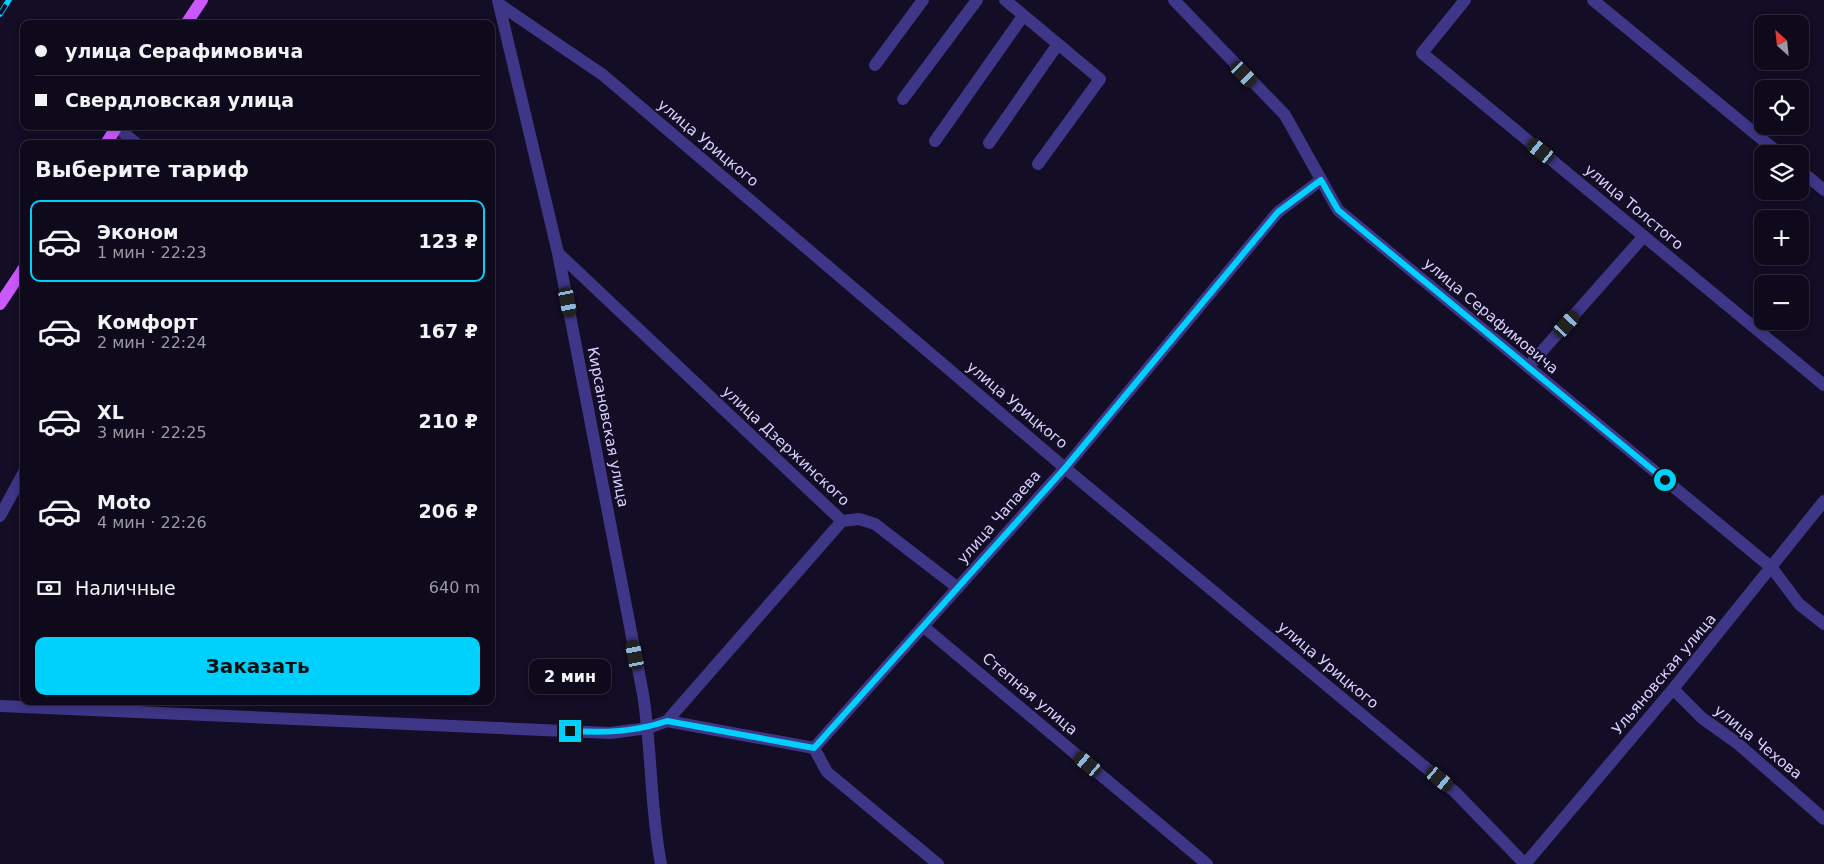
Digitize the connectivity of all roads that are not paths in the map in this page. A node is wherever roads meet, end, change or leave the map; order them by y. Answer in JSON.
{"nodes":[{"id":1,"x":202,"y":0,"type":"edge"},
{"id":2,"x":922,"y":0,"type":"edge"},
{"id":3,"x":977,"y":0,"type":"edge"},
{"id":4,"x":1005,"y":0,"type":"edge"},
{"id":5,"x":1174,"y":0,"type":"edge"},
{"id":6,"x":1465,"y":0,"type":"edge"},
{"id":7,"x":1593,"y":0,"type":"edge"},
{"id":8,"x":499,"y":2,"type":"edge"},
{"id":9,"x":1023,"y":16,"type":"junction"},
{"id":10,"x":189,"y":20,"type":"edge"},
{"id":11,"x":1058,"y":44,"type":"junction"},
{"id":12,"x":875,"y":64,"type":"dead end"},
{"id":13,"x":903,"y":99,"type":"dead end"},
{"id":14,"x":121,"y":130,"type":"edge"},
{"id":15,"x":132,"y":140,"type":"edge"},
{"id":16,"x":935,"y":141,"type":"dead end"},
{"id":17,"x":989,"y":143,"type":"dead end"},
{"id":18,"x":1769,"y":145,"type":"edge"},
{"id":19,"x":1038,"y":164,"type":"dead end"},
{"id":20,"x":1809,"y":178,"type":"edge"},
{"id":21,"x":1321,"y":180,"type":"junction"},
{"id":22,"x":1824,"y":190,"type":"edge"},
{"id":23,"x":1644,"y":236,"type":"junction"},
{"id":24,"x":558,"y":253,"type":"junction"},
{"id":25,"x":20,"y":274,"type":"edge"},
{"id":26,"x":0,"y":304,"type":"edge"},
{"id":27,"x":1528,"y":367,"type":"junction"},
{"id":28,"x":1824,"y":385,"type":"edge"},
{"id":29,"x":1065,"y":468,"type":"junction"},
{"id":30,"x":20,"y":479,"type":"edge"},
{"id":31,"x":1824,"y":501,"type":"edge"},
{"id":32,"x":0,"y":516,"type":"edge"},
{"id":33,"x":842,"y":521,"type":"junction"},
{"id":34,"x":1772,"y":568,"type":"junction"},
{"id":35,"x":958,"y":588,"type":"junction"},
{"id":36,"x":1824,"y":624,"type":"edge"},
{"id":37,"x":924,"y":627,"type":"junction"},
{"id":38,"x":1673,"y":689,"type":"junction"},
{"id":39,"x":0,"y":706,"type":"edge"},
{"id":40,"x":667,"y":721,"type":"junction"},
{"id":41,"x":648,"y":728,"type":"junction"},
{"id":42,"x":814,"y":748,"type":"junction"},
{"id":43,"x":1824,"y":819,"type":"edge"},
{"id":44,"x":662,"y":864,"type":"edge"},
{"id":45,"x":938,"y":864,"type":"edge"},
{"id":46,"x":1207,"y":864,"type":"edge"},
{"id":47,"x":1525,"y":864,"type":"edge"}],
"edges":[{"from":1,"to":10,"type":"main road"},
{"from":2,"to":12,"type":"street"},
{"from":3,"to":13,"type":"street"},
{"from":4,"to":9,"type":"street"},
{"from":5,"to":21,"type":"street","name":"улица Серафимовича"},
{"from":6,"to":23,"type":"street","name":"улица Толстого"},
{"from":7,"to":18,"type":"street"},
{"from":8,"to":24,"type":"street","name":"Кирсановская улица"},
{"from":8,"to":29,"type":"street","name":"улица Урицкого"},
{"from":9,"to":11,"type":"street"},
{"from":9,"to":16,"type":"street"},
{"from":11,"to":17,"type":"street"},
{"from":11,"to":19,"type":"street"},
{"from":14,"to":15,"type":"street"},
{"from":20,"to":22,"type":"street"},
{"from":21,"to":27,"type":"street","name":"улица Серафимовича"},
{"from":21,"to":29,"type":"street","name":"улица Чапаева"},
{"from":23,"to":27,"type":"street"},
{"from":23,"to":28,"type":"street","name":"улица Толстого"},
{"from":24,"to":33,"type":"street","name":"улица Дзержинского"},
{"from":24,"to":41,"type":"street","name":"Кирсановская улица"},
{"from":25,"to":26,"type":"main road"},
{"from":27,"to":34,"type":"street","name":"улица Серафимовича"},
{"from":29,"to":35,"type":"street","name":"улица Чапаева"},
{"from":29,"to":47,"type":"street","name":"улица Урицкого"},
{"from":30,"to":32,"type":"street"},
{"from":31,"to":34,"type":"street","name":"Ульяновская улица"},
{"from":33,"to":35,"type":"street"},
{"from":33,"to":40,"type":"street","name":"улица Дзержинского"},
{"from":34,"to":36,"type":"street","name":"улица Серафимовича"},
{"from":34,"to":38,"type":"street","name":"Ульяновская улица"},
{"from":35,"to":37,"type":"street","name":"улица Чапаева"},
{"from":37,"to":42,"type":"street","name":"улица Чапаева"},
{"from":37,"to":46,"type":"street","name":"Степная улица"},
{"from":38,"to":43,"type":"street","name":"улица Чехова"},
{"from":38,"to":47,"type":"street","name":"Ульяновская улица"},
{"from":39,"to":41,"type":"street"},
{"from":40,"to":41,"type":"street"},
{"from":40,"to":42,"type":"street"},
{"from":41,"to":44,"type":"street","name":"Кирсановская улица"},
{"from":42,"to":45,"type":"street"}]}
